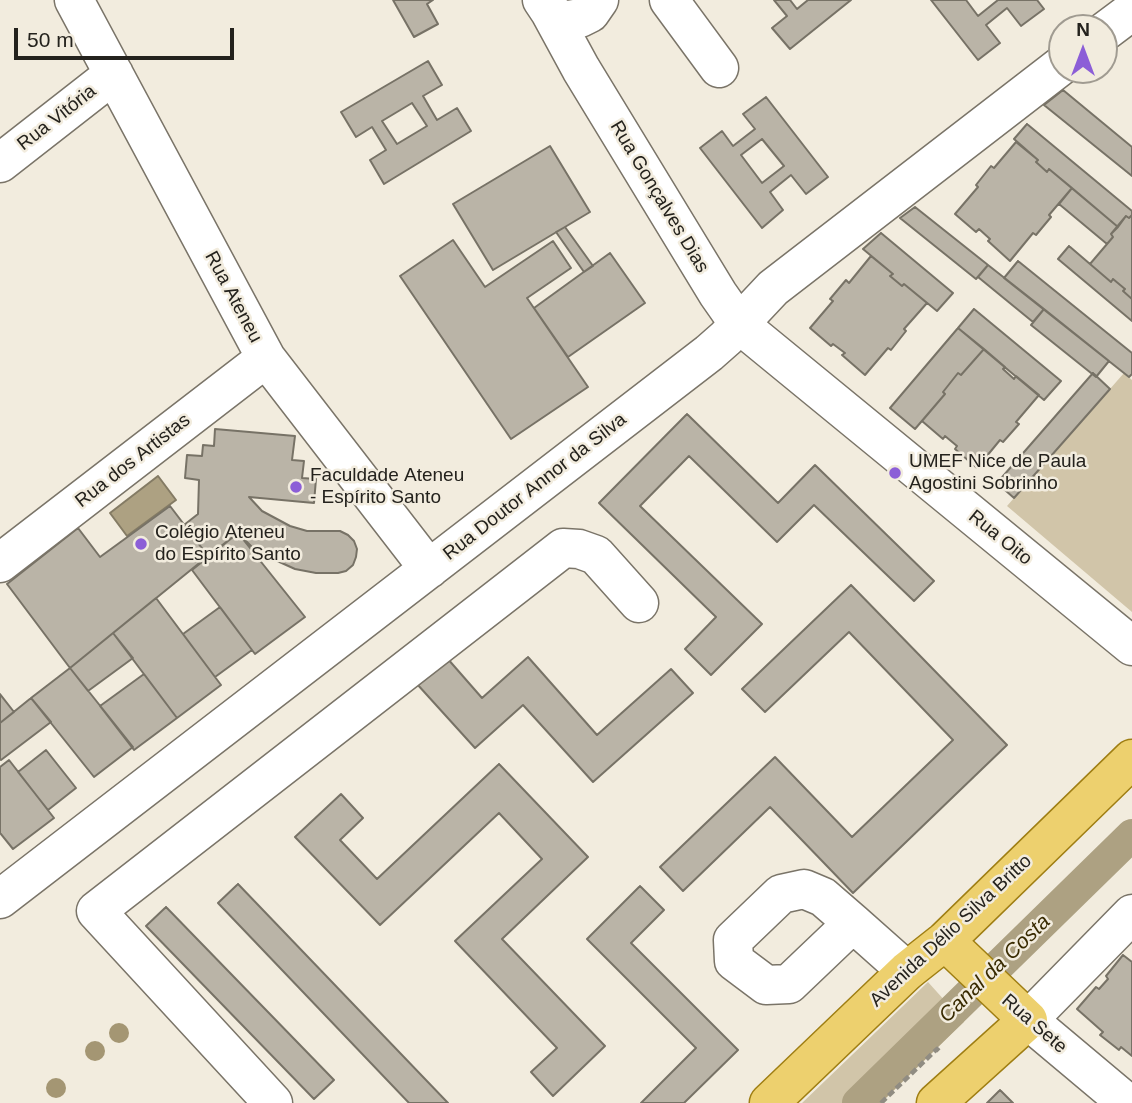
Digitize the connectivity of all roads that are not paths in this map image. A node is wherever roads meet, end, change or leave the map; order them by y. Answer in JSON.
{"nodes":[{"id":1,"x":75,"y":0,"type":"edge"},
{"id":2,"x":669,"y":0,"type":"edge"},
{"id":3,"x":597,"y":4,"type":"edge"},
{"id":4,"x":546,"y":6,"type":"edge"},
{"id":5,"x":719,"y":68,"type":"dead end"},
{"id":6,"x":581,"y":69,"type":"junction"},
{"id":7,"x":114,"y":74,"type":"junction"},
{"id":8,"x":1048,"y":76,"type":"edge"},
{"id":9,"x":0,"y":163,"type":"edge"},
{"id":10,"x":739,"y":324,"type":"junction"},
{"id":11,"x":266,"y":358,"type":"junction"},
{"id":12,"x":0,"y":564,"type":"edge"},
{"id":13,"x":429,"y":569,"type":"junction"},
{"id":14,"x":639,"y":603,"type":"dead end"},
{"id":15,"x":1132,"y":646,"type":"edge"},
{"id":16,"x":1132,"y":759,"type":"edge"},
{"id":17,"x":0,"y":899,"type":"edge"},
{"id":18,"x":1132,"y":914,"type":"edge"},
{"id":19,"x":853,"y":923,"type":"dead end"},
{"id":20,"x":956,"y":952,"type":"junction"},
{"id":21,"x":907,"y":971,"type":"junction"},
{"id":22,"x":1015,"y":1008,"type":"junction"},
{"id":23,"x":272,"y":1103,"type":"edge"},
{"id":24,"x":769,"y":1103,"type":"edge"},
{"id":25,"x":936,"y":1103,"type":"edge"},
{"id":26,"x":1127,"y":1103,"type":"edge"}],
"edges":[{"from":1,"to":7,"type":"street","name":"Rua Ateneu"},
{"from":2,"to":5,"type":"street"},
{"from":3,"to":4,"type":"street"},
{"from":3,"to":6,"type":"street"},
{"from":4,"to":6,"type":"street","name":"Rua Gonçalves Dias"},
{"from":6,"to":10,"type":"street","name":"Rua Gonçalves Dias"},
{"from":7,"to":9,"type":"street","name":"Rua Vitória"},
{"from":7,"to":11,"type":"street","name":"Rua Ateneu"},
{"from":8,"to":10,"type":"street","name":"Rua Doutor Annor da Silva"},
{"from":10,"to":13,"type":"street","name":"Rua Doutor Annor da Silva"},
{"from":10,"to":15,"type":"street","name":"Rua Oito"},
{"from":11,"to":12,"type":"street","name":"Rua dos Artistas"},
{"from":11,"to":13,"type":"street","name":"Rua Ateneu"},
{"from":13,"to":17,"type":"street","name":"Rua Doutor Annor da Silva"},
{"from":14,"to":23,"type":"street"},
{"from":16,"to":20,"type":"main road","name":"Avenida Délio Silva Britto"},
{"from":18,"to":22,"type":"street"},
{"from":19,"to":21,"type":"street"},
{"from":20,"to":21,"type":"main road","name":"Avenida Délio Silva Britto"},
{"from":20,"to":22,"type":"main road","name":"Rua Sete"},
{"from":21,"to":24,"type":"main road","name":"Avenida Délio Silva Britto"},
{"from":22,"to":25,"type":"main road"},
{"from":22,"to":26,"type":"street","name":"Rua Sete"}]}
